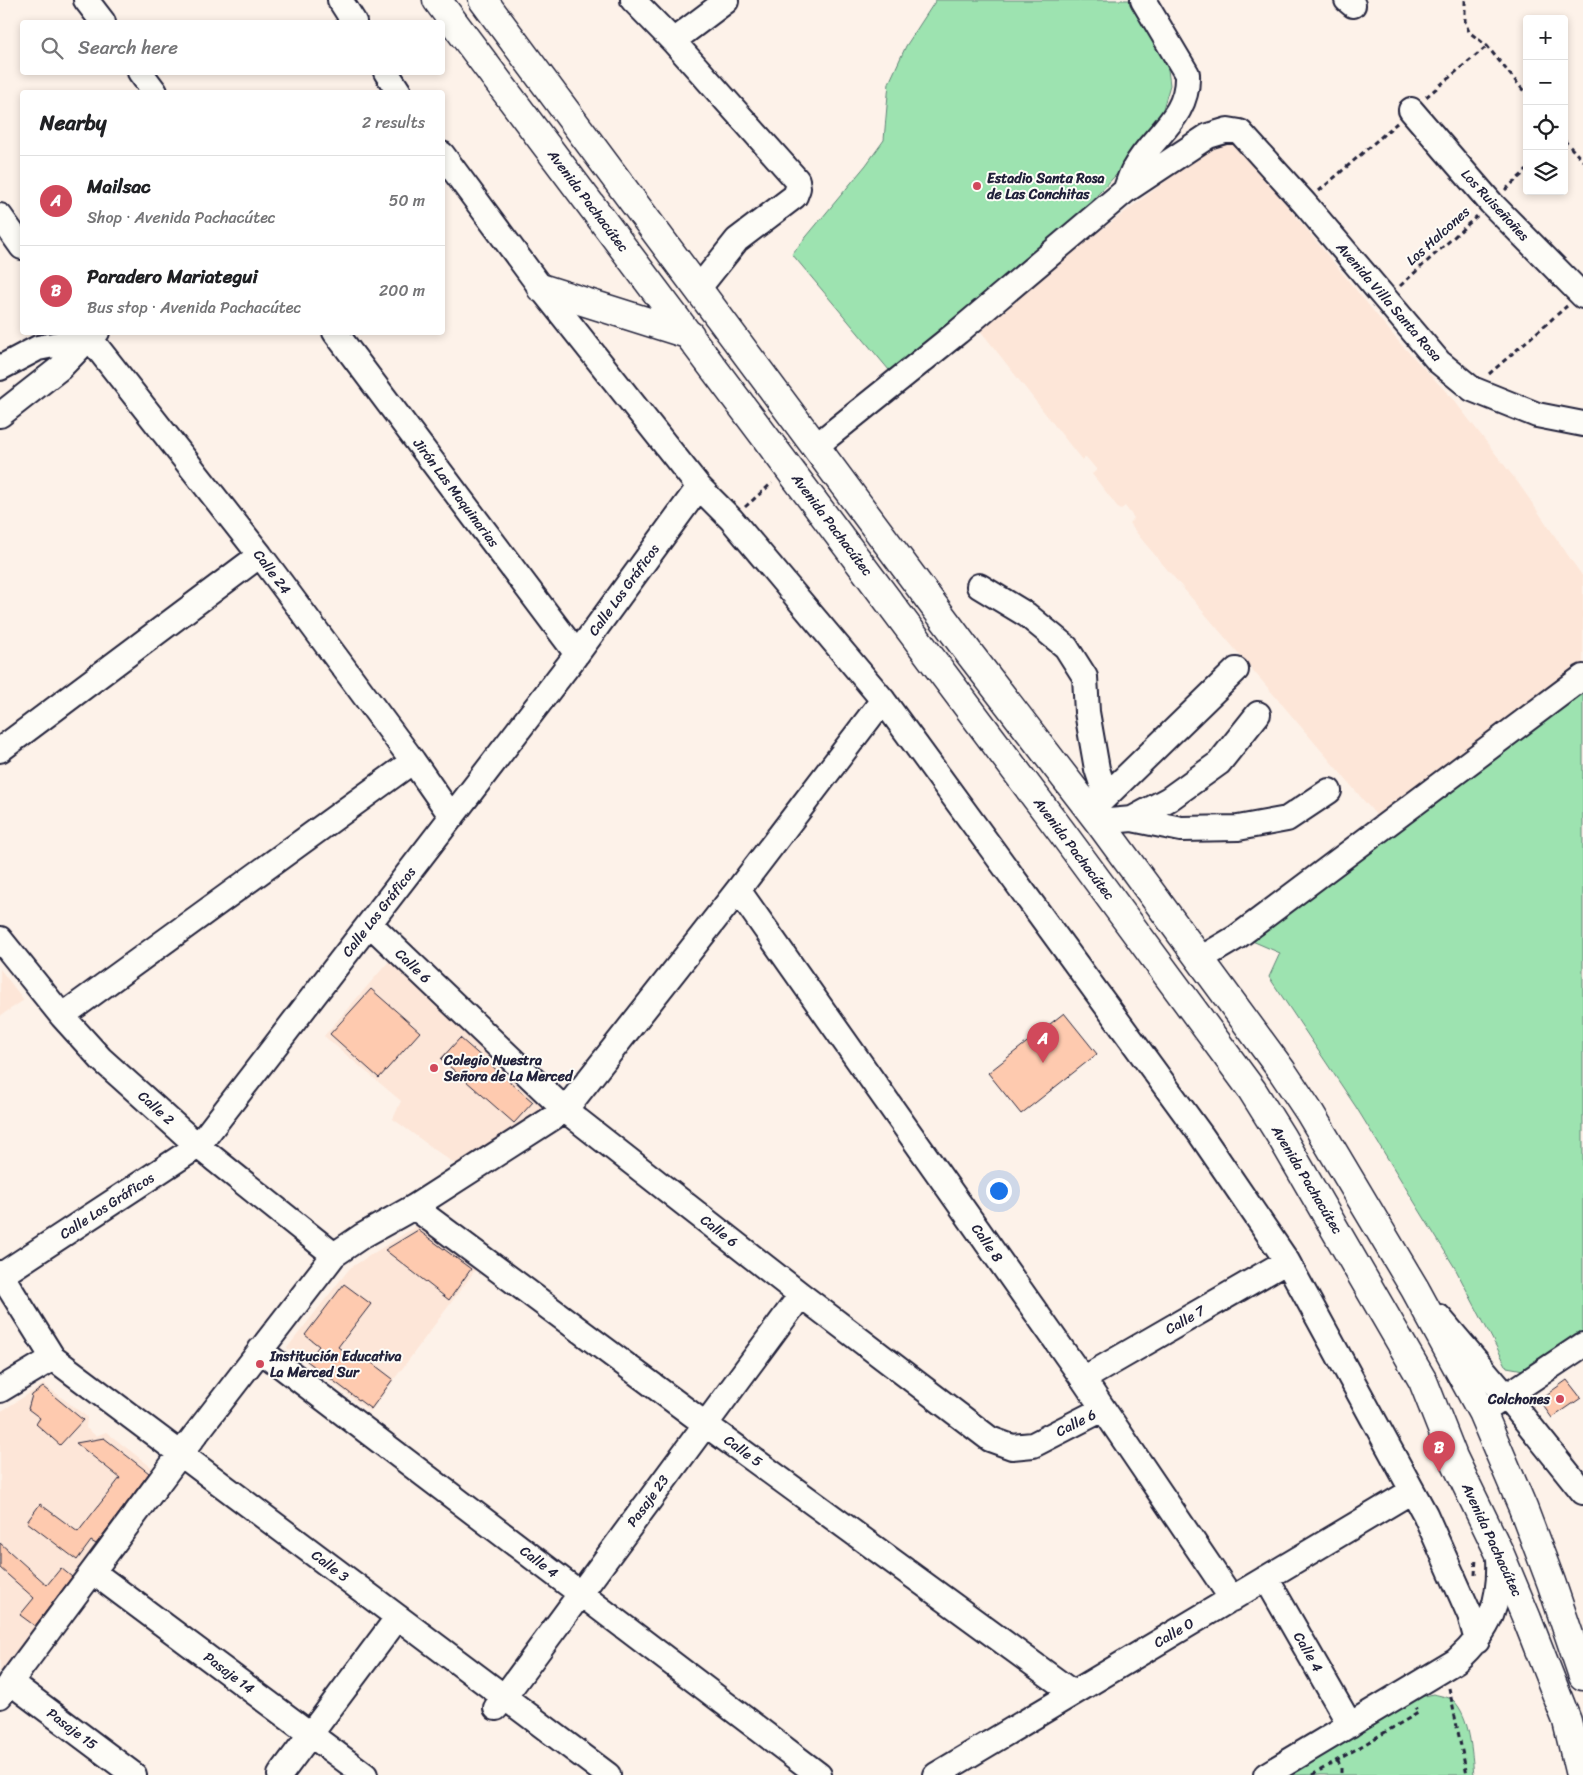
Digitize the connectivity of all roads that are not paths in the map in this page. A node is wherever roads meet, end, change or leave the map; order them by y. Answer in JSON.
{"nodes":[{"id":1,"x":86,"y":0,"type":"edge"},
{"id":2,"x":340,"y":0,"type":"edge"},
{"id":3,"x":437,"y":0,"type":"edge"},
{"id":4,"x":483,"y":0,"type":"edge"},
{"id":5,"x":633,"y":0,"type":"edge"},
{"id":6,"x":1143,"y":0,"type":"edge"},
{"id":7,"x":726,"y":1,"type":"edge"},
{"id":8,"x":101,"y":20,"type":"edge"},
{"id":9,"x":353,"y":20,"type":"edge"},
{"id":10,"x":673,"y":41,"type":"junction"},
{"id":11,"x":142,"y":75,"type":"edge"},
{"id":12,"x":388,"y":75,"type":"edge"},
{"id":13,"x":154,"y":90,"type":"edge"},
{"id":14,"x":398,"y":90,"type":"edge"},
{"id":15,"x":1410,"y":110,"type":"dead end"},
{"id":16,"x":445,"y":158,"type":"edge"},
{"id":17,"x":1125,"y":191,"type":"junction"},
{"id":18,"x":0,"y":216,"type":"edge"},
{"id":19,"x":20,"y":244,"type":"edge"},
{"id":20,"x":541,"y":288,"type":"junction"},
{"id":21,"x":698,"y":288,"type":"junction"},
{"id":22,"x":1582,"y":295,"type":"edge"},
{"id":23,"x":86,"y":335,"type":"edge"},
{"id":24,"x":89,"y":335,"type":"edge"},
{"id":25,"x":91,"y":335,"type":"edge"},
{"id":26,"x":337,"y":335,"type":"edge"},
{"id":27,"x":690,"y":335,"type":"junction"},
{"id":28,"x":0,"y":368,"type":"edge"},
{"id":29,"x":0,"y":415,"type":"edge"},
{"id":30,"x":1583,"y":424,"type":"edge"},
{"id":31,"x":816,"y":446,"type":"junction"},
{"id":32,"x":699,"y":487,"type":"junction"},
{"id":33,"x":260,"y":555,"type":"junction"},
{"id":34,"x":979,"y":586,"type":"dead end"},
{"id":35,"x":577,"y":654,"type":"junction"},
{"id":36,"x":1236,"y":670,"type":"dead end"},
{"id":37,"x":1583,"y":677,"type":"edge"},
{"id":38,"x":883,"y":700,"type":"junction"},
{"id":39,"x":1258,"y":714,"type":"dead end"},
{"id":40,"x":0,"y":750,"type":"edge"},
{"id":41,"x":413,"y":761,"type":"junction"},
{"id":42,"x":1329,"y":791,"type":"dead end"},
{"id":43,"x":1099,"y":810,"type":"junction"},
{"id":44,"x":452,"y":817,"type":"junction"},
{"id":45,"x":1132,"y":819,"type":"junction"},
{"id":46,"x":738,"y":890,"type":"junction"},
{"id":47,"x":370,"y":924,"type":"junction"},
{"id":48,"x":0,"y":939,"type":"edge"},
{"id":49,"x":1200,"y":960,"type":"junction"},
{"id":50,"x":62,"y":1016,"type":"junction"},
{"id":51,"x":564,"y":1110,"type":"junction"},
{"id":52,"x":198,"y":1146,"type":"junction"},
{"id":53,"x":414,"y":1207,"type":"junction"},
{"id":54,"x":1390,"y":1248,"type":"junction"},
{"id":55,"x":334,"y":1255,"type":"junction"},
{"id":56,"x":1287,"y":1261,"type":"junction"},
{"id":57,"x":1356,"y":1265,"type":"junction"},
{"id":58,"x":0,"y":1281,"type":"edge"},
{"id":59,"x":1415,"y":1289,"type":"junction"},
{"id":60,"x":801,"y":1294,"type":"junction"},
{"id":61,"x":1583,"y":1345,"type":"edge"},
{"id":62,"x":260,"y":1350,"type":"junction"},
{"id":63,"x":46,"y":1362,"type":"junction"},
{"id":64,"x":1083,"y":1379,"type":"junction"},
{"id":65,"x":0,"y":1390,"type":"edge"},
{"id":66,"x":1506,"y":1396,"type":"junction"},
{"id":67,"x":1103,"y":1409,"type":"junction"},
{"id":68,"x":1482,"y":1412,"type":"junction"},
{"id":69,"x":705,"y":1424,"type":"junction"},
{"id":70,"x":176,"y":1459,"type":"junction"},
{"id":71,"x":1412,"y":1491,"type":"junction"},
{"id":72,"x":1583,"y":1492,"type":"edge"},
{"id":73,"x":1499,"y":1552,"type":"junction"},
{"id":74,"x":92,"y":1572,"type":"junction"},
{"id":75,"x":1266,"y":1578,"type":"junction"},
{"id":76,"x":580,"y":1594,"type":"junction"},
{"id":77,"x":1232,"y":1599,"type":"junction"},
{"id":78,"x":394,"y":1622,"type":"junction"},
{"id":79,"x":1477,"y":1641,"type":"junction"},
{"id":80,"x":1583,"y":1676,"type":"edge"},
{"id":81,"x":5,"y":1689,"type":"edge"},
{"id":82,"x":1073,"y":1693,"type":"junction"},
{"id":83,"x":500,"y":1703,"type":"junction"},
{"id":84,"x":1350,"y":1725,"type":"junction"},
{"id":85,"x":311,"y":1734,"type":"junction"},
{"id":86,"x":134,"y":1775,"type":"edge"},
{"id":87,"x":280,"y":1775,"type":"edge"},
{"id":88,"x":365,"y":1775,"type":"edge"},
{"id":89,"x":601,"y":1775,"type":"edge"},
{"id":90,"x":819,"y":1775,"type":"edge"},
{"id":91,"x":936,"y":1775,"type":"edge"},
{"id":92,"x":1266,"y":1775,"type":"edge"},
{"id":93,"x":1580,"y":1775,"type":"edge"}],
"edges":[{"from":1,"to":8,"type":"street"},
{"from":2,"to":9,"type":"street"},
{"from":3,"to":27,"type":"main road","name":"Avenida Pachacútec"},
{"from":4,"to":21,"type":"main road"},
{"from":5,"to":10,"type":"street"},
{"from":6,"to":17,"type":"street"},
{"from":7,"to":10,"type":"street"},
{"from":10,"to":21,"type":"street"},
{"from":11,"to":13,"type":"street"},
{"from":12,"to":14,"type":"street"},
{"from":15,"to":22,"type":"street","name":"Los Ruiseñoñes"},
{"from":16,"to":20,"type":"street"},
{"from":17,"to":30,"type":"street","name":"Avenida Villa Santa Rosa"},
{"from":17,"to":31,"type":"street"},
{"from":18,"to":19,"type":"street"},
{"from":20,"to":27,"type":"main road"},
{"from":20,"to":32,"type":"street"},
{"from":21,"to":31,"type":"main road"},
{"from":23,"to":28,"type":"street"},
{"from":24,"to":29,"type":"street"},
{"from":25,"to":33,"type":"street","name":"Calle 24"},
{"from":26,"to":35,"type":"street","name":"Jirón Las Maquinarias"},
{"from":27,"to":57,"type":"main road","name":"Avenida Pachacútec"},
{"from":31,"to":43,"type":"main road"},
{"from":32,"to":35,"type":"street","name":"Calle Los Gráficos"},
{"from":32,"to":38,"type":"street"},
{"from":33,"to":40,"type":"street"},
{"from":33,"to":41,"type":"street","name":"Calle 24"},
{"from":34,"to":43,"type":"street"},
{"from":35,"to":44,"type":"street","name":"Calle Los Gráficos"},
{"from":36,"to":43,"type":"street"},
{"from":37,"to":49,"type":"street"},
{"from":38,"to":46,"type":"street"},
{"from":38,"to":56,"type":"street"},
{"from":39,"to":45,"type":"street"},
{"from":41,"to":44,"type":"street","name":"Calle 24"},
{"from":41,"to":50,"type":"street"},
{"from":42,"to":45,"type":"street"},
{"from":43,"to":45,"type":"street"},
{"from":43,"to":49,"type":"main road"},
{"from":44,"to":47,"type":"street","name":"Calle Los Gráficos"},
{"from":46,"to":51,"type":"street"},
{"from":46,"to":64,"type":"street","name":"Calle 8"},
{"from":47,"to":51,"type":"street","name":"Calle 6"},
{"from":47,"to":52,"type":"street","name":"Calle Los Gráficos"},
{"from":48,"to":50,"type":"street","name":"Calle 2"},
{"from":49,"to":54,"type":"main road"},
{"from":50,"to":52,"type":"street","name":"Calle 2"},
{"from":51,"to":53,"type":"street"},
{"from":51,"to":60,"type":"street","name":"Calle 6"},
{"from":52,"to":55,"type":"street","name":"Calle 2"},
{"from":52,"to":58,"type":"street","name":"Calle Los Gráficos"},
{"from":53,"to":55,"type":"street"},
{"from":53,"to":69,"type":"street","name":"Calle 5"},
{"from":54,"to":57,"type":"main road"},
{"from":54,"to":59,"type":"main road"},
{"from":55,"to":62,"type":"street"},
{"from":56,"to":64,"type":"street","name":"Calle 7"},
{"from":56,"to":71,"type":"street"},
{"from":57,"to":73,"type":"main road","name":"Avenida Pachacútec"},
{"from":58,"to":63,"type":"street"},
{"from":59,"to":66,"type":"street"},
{"from":59,"to":68,"type":"main road"},
{"from":60,"to":67,"type":"street","name":"Calle 6"},
{"from":60,"to":69,"type":"street","name":"Pasaje 23"},
{"from":61,"to":66,"type":"street"},
{"from":62,"to":70,"type":"street"},
{"from":62,"to":76,"type":"street","name":"Calle 4"},
{"from":63,"to":65,"type":"street"},
{"from":63,"to":70,"type":"street","name":"Calle 3"},
{"from":64,"to":67,"type":"street","name":"Calle 8"},
{"from":66,"to":68,"type":"street"},
{"from":66,"to":72,"type":"street"},
{"from":67,"to":77,"type":"street","name":"Calle 8"},
{"from":68,"to":80,"type":"main road"},
{"from":69,"to":76,"type":"street","name":"Pasaje 23"},
{"from":69,"to":82,"type":"street","name":"Calle 5"},
{"from":70,"to":74,"type":"street"},
{"from":70,"to":78,"type":"street","name":"Calle 3"},
{"from":71,"to":75,"type":"street","name":"Calle O"},
{"from":71,"to":79,"type":"street"},
{"from":73,"to":79,"type":"street"},
{"from":73,"to":93,"type":"main road","name":"Avenida Pachacútec"},
{"from":74,"to":81,"type":"street"},
{"from":74,"to":85,"type":"street","name":"Pasaje 14"},
{"from":75,"to":77,"type":"street","name":"Calle O"},
{"from":75,"to":84,"type":"street","name":"Calle 4"},
{"from":76,"to":83,"type":"street","name":"Pasaje 23"},
{"from":76,"to":90,"type":"street","name":"Calle 4"},
{"from":77,"to":82,"type":"street","name":"Calle O"},
{"from":78,"to":83,"type":"street","name":"Calle 3"},
{"from":78,"to":85,"type":"street"},
{"from":79,"to":84,"type":"street"},
{"from":81,"to":86,"type":"street","name":"Pasaje 15"},
{"from":82,"to":91,"type":"street","name":"Calle O"},
{"from":83,"to":89,"type":"street","name":"Calle 3"},
{"from":84,"to":92,"type":"street"},
{"from":85,"to":87,"type":"street"},
{"from":85,"to":88,"type":"street","name":"Pasaje 14"}]}
